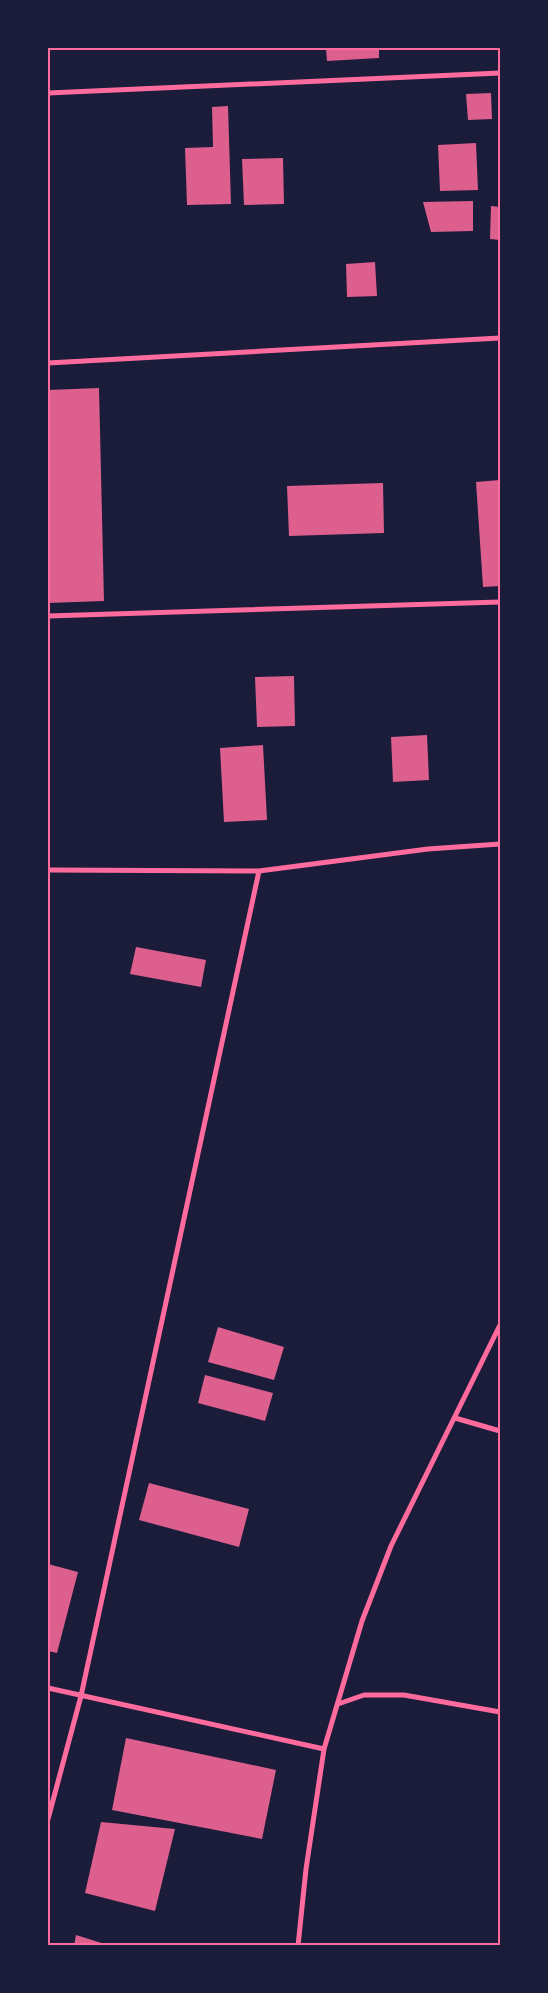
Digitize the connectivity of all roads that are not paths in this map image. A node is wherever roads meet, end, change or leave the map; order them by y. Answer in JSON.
{"nodes":[{"id":1,"x":500,"y":73,"type":"edge"},
{"id":2,"x":48,"y":93,"type":"edge"},
{"id":3,"x":500,"y":338,"type":"edge"},
{"id":4,"x":48,"y":363,"type":"edge"},
{"id":5,"x":500,"y":602,"type":"edge"},
{"id":6,"x":48,"y":616,"type":"edge"},
{"id":7,"x":500,"y":844,"type":"edge"},
{"id":8,"x":48,"y":870,"type":"edge"},
{"id":9,"x":259,"y":871,"type":"junction"},
{"id":10,"x":500,"y":1325,"type":"edge"},
{"id":11,"x":455,"y":1418,"type":"junction"},
{"id":12,"x":500,"y":1431,"type":"edge"},
{"id":13,"x":48,"y":1688,"type":"edge"},
{"id":14,"x":81,"y":1696,"type":"junction"},
{"id":15,"x":338,"y":1704,"type":"junction"},
{"id":16,"x":500,"y":1712,"type":"edge"},
{"id":17,"x":324,"y":1749,"type":"junction"},
{"id":18,"x":48,"y":1819,"type":"edge"},
{"id":19,"x":298,"y":1946,"type":"edge"}],
"edges":[{"from":1,"to":2,"type":"street"},
{"from":3,"to":4,"type":"street"},
{"from":5,"to":6,"type":"street"},
{"from":7,"to":9,"type":"street"},
{"from":8,"to":9,"type":"street"},
{"from":9,"to":14,"type":"street"},
{"from":10,"to":11,"type":"street"},
{"from":11,"to":12,"type":"street"},
{"from":11,"to":15,"type":"street"},
{"from":13,"to":14,"type":"street"},
{"from":14,"to":17,"type":"street"},
{"from":14,"to":18,"type":"street"},
{"from":15,"to":16,"type":"street"},
{"from":15,"to":17,"type":"street"},
{"from":17,"to":19,"type":"street"}]}
